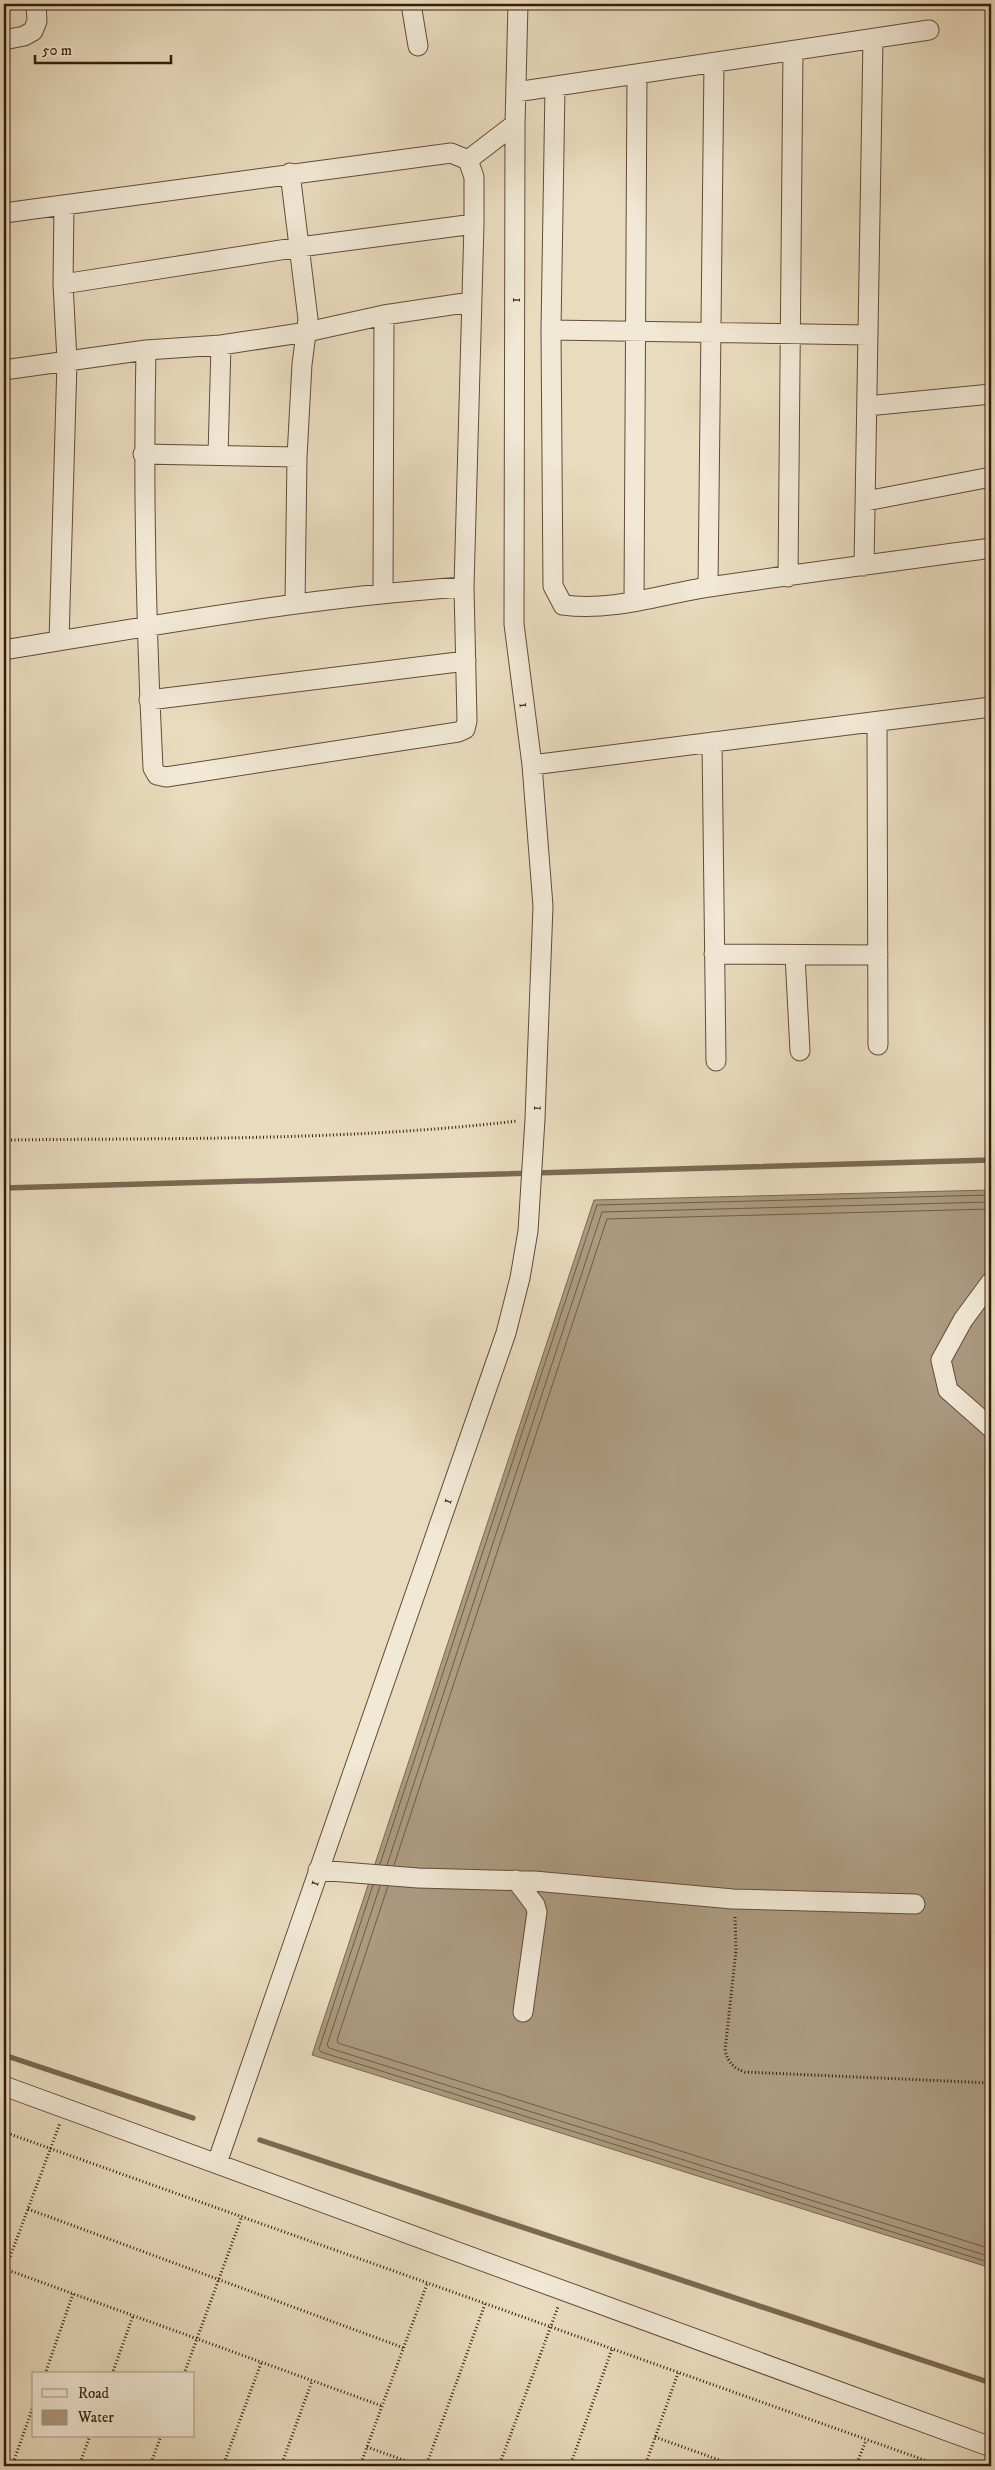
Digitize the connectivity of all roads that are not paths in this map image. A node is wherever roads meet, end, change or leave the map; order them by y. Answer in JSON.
{"nodes":[{"id":1,"x":36,"y":4,"type":"edge"},
{"id":2,"x":411,"y":4,"type":"edge"},
{"id":3,"x":518,"y":4,"type":"edge"},
{"id":4,"x":929,"y":30,"type":"dead end"},
{"id":5,"x":873,"y":39,"type":"junction"},
{"id":6,"x":4,"y":40,"type":"edge"},
{"id":7,"x":418,"y":46,"type":"dead end"},
{"id":8,"x":793,"y":51,"type":"junction"},
{"id":9,"x":714,"y":63,"type":"junction"},
{"id":10,"x":637,"y":75,"type":"junction"},
{"id":11,"x":555,"y":87,"type":"junction"},
{"id":12,"x":516,"y":92,"type":"junction"},
{"id":13,"x":515,"y":124,"type":"junction"},
{"id":14,"x":468,"y":160,"type":"junction"},
{"id":15,"x":290,"y":173,"type":"junction"},
{"id":16,"x":64,"y":206,"type":"junction"},
{"id":17,"x":4,"y":214,"type":"edge"},
{"id":18,"x":474,"y":224,"type":"junction"},
{"id":19,"x":300,"y":247,"type":"junction"},
{"id":20,"x":63,"y":284,"type":"junction"},
{"id":21,"x":472,"y":302,"type":"junction"},
{"id":22,"x":384,"y":315,"type":"junction"},
{"id":23,"x":551,"y":330,"type":"junction"},
{"id":24,"x":307,"y":332,"type":"junction"},
{"id":25,"x":634,"y":332,"type":"junction"},
{"id":26,"x":711,"y":333,"type":"junction"},
{"id":27,"x":790,"y":334,"type":"junction"},
{"id":28,"x":868,"y":335,"type":"junction"},
{"id":29,"x":222,"y":345,"type":"junction"},
{"id":30,"x":146,"y":350,"type":"junction"},
{"id":31,"x":67,"y":361,"type":"junction"},
{"id":32,"x":4,"y":370,"type":"edge"},
{"id":33,"x":991,"y":394,"type":"edge"},
{"id":34,"x":867,"y":406,"type":"junction"},
{"id":35,"x":143,"y":454,"type":"junction"},
{"id":36,"x":218,"y":455,"type":"junction"},
{"id":37,"x":297,"y":457,"type":"junction"},
{"id":38,"x":991,"y":478,"type":"edge"},
{"id":39,"x":866,"y":501,"type":"junction"},
{"id":40,"x":991,"y":548,"type":"edge"},
{"id":41,"x":864,"y":566,"type":"junction"},
{"id":42,"x":788,"y":577,"type":"junction"},
{"id":43,"x":708,"y":587,"type":"junction"},
{"id":44,"x":464,"y":588,"type":"junction"},
{"id":45,"x":383,"y":592,"type":"junction"},
{"id":46,"x":634,"y":601,"type":"junction"},
{"id":47,"x":295,"y":604,"type":"junction"},
{"id":48,"x":146,"y":625,"type":"junction"},
{"id":49,"x":59,"y":641,"type":"junction"},
{"id":50,"x":4,"y":650,"type":"edge"},
{"id":51,"x":466,"y":661,"type":"junction"},
{"id":52,"x":149,"y":700,"type":"junction"},
{"id":53,"x":991,"y":708,"type":"edge"},
{"id":54,"x":877,"y":722,"type":"junction"},
{"id":55,"x":712,"y":742,"type":"junction"},
{"id":56,"x":532,"y":765,"type":"junction"},
{"id":57,"x":714,"y":954,"type":"junction"},
{"id":58,"x":795,"y":955,"type":"junction"},
{"id":59,"x":878,"y":955,"type":"junction"},
{"id":60,"x":878,"y":1045,"type":"dead end"},
{"id":61,"x":800,"y":1051,"type":"dead end"},
{"id":62,"x":716,"y":1061,"type":"dead end"},
{"id":63,"x":991,"y":1282,"type":"edge"},
{"id":64,"x":991,"y":1428,"type":"edge"},
{"id":65,"x":318,"y":1870,"type":"junction"},
{"id":66,"x":516,"y":1880,"type":"junction"},
{"id":67,"x":915,"y":1904,"type":"dead end"},
{"id":68,"x":524,"y":2012,"type":"dead end"},
{"id":69,"x":4,"y":2086,"type":"edge"},
{"id":70,"x":217,"y":2163,"type":"junction"},
{"id":71,"x":991,"y":2447,"type":"edge"}],
"edges":[{"from":1,"to":6,"type":"street"},
{"from":2,"to":7,"type":"street"},
{"from":3,"to":12,"type":"street","name":"1"},
{"from":4,"to":5,"type":"street"},
{"from":5,"to":8,"type":"street"},
{"from":5,"to":28,"type":"street"},
{"from":8,"to":9,"type":"street"},
{"from":8,"to":27,"type":"street"},
{"from":9,"to":10,"type":"street"},
{"from":9,"to":26,"type":"street"},
{"from":10,"to":11,"type":"street"},
{"from":10,"to":25,"type":"street"},
{"from":11,"to":12,"type":"street"},
{"from":11,"to":23,"type":"street"},
{"from":12,"to":13,"type":"street","name":"1"},
{"from":13,"to":14,"type":"street"},
{"from":13,"to":56,"type":"street","name":"1"},
{"from":14,"to":15,"type":"street"},
{"from":14,"to":18,"type":"street"},
{"from":15,"to":16,"type":"street"},
{"from":15,"to":19,"type":"street"},
{"from":16,"to":17,"type":"street"},
{"from":16,"to":20,"type":"street"},
{"from":18,"to":19,"type":"street"},
{"from":18,"to":21,"type":"street"},
{"from":19,"to":20,"type":"street"},
{"from":19,"to":24,"type":"street"},
{"from":20,"to":31,"type":"street"},
{"from":21,"to":22,"type":"street"},
{"from":21,"to":44,"type":"street"},
{"from":22,"to":24,"type":"street"},
{"from":22,"to":45,"type":"street"},
{"from":23,"to":25,"type":"street"},
{"from":23,"to":46,"type":"street"},
{"from":24,"to":29,"type":"street"},
{"from":24,"to":37,"type":"street"},
{"from":25,"to":26,"type":"street"},
{"from":25,"to":46,"type":"street"},
{"from":26,"to":27,"type":"street"},
{"from":26,"to":43,"type":"street"},
{"from":27,"to":28,"type":"street"},
{"from":27,"to":42,"type":"street"},
{"from":28,"to":34,"type":"street"},
{"from":29,"to":30,"type":"street"},
{"from":29,"to":36,"type":"street"},
{"from":30,"to":31,"type":"street"},
{"from":30,"to":35,"type":"street"},
{"from":31,"to":32,"type":"street"},
{"from":31,"to":49,"type":"street"},
{"from":33,"to":34,"type":"street"},
{"from":34,"to":39,"type":"street"},
{"from":35,"to":36,"type":"street"},
{"from":35,"to":48,"type":"street"},
{"from":36,"to":37,"type":"street"},
{"from":37,"to":47,"type":"street"},
{"from":38,"to":39,"type":"street"},
{"from":39,"to":41,"type":"street"},
{"from":40,"to":41,"type":"street"},
{"from":41,"to":42,"type":"street"},
{"from":42,"to":43,"type":"street"},
{"from":43,"to":46,"type":"street"},
{"from":44,"to":45,"type":"street"},
{"from":44,"to":51,"type":"street"},
{"from":45,"to":47,"type":"street"},
{"from":47,"to":48,"type":"street"},
{"from":48,"to":49,"type":"street"},
{"from":48,"to":52,"type":"street"},
{"from":49,"to":50,"type":"street"},
{"from":51,"to":52,"type":"street"},
{"from":51,"to":52,"type":"street"},
{"from":53,"to":54,"type":"street"},
{"from":54,"to":55,"type":"street"},
{"from":54,"to":59,"type":"street"},
{"from":55,"to":56,"type":"street"},
{"from":55,"to":57,"type":"street"},
{"from":56,"to":65,"type":"street","name":"1"},
{"from":57,"to":58,"type":"street"},
{"from":57,"to":62,"type":"street"},
{"from":58,"to":59,"type":"street"},
{"from":58,"to":61,"type":"street"},
{"from":59,"to":60,"type":"street"},
{"from":63,"to":64,"type":"street"},
{"from":65,"to":66,"type":"street"},
{"from":65,"to":70,"type":"street","name":"1"},
{"from":66,"to":67,"type":"street"},
{"from":66,"to":68,"type":"street"},
{"from":69,"to":70,"type":"street"},
{"from":70,"to":71,"type":"street"}]}
